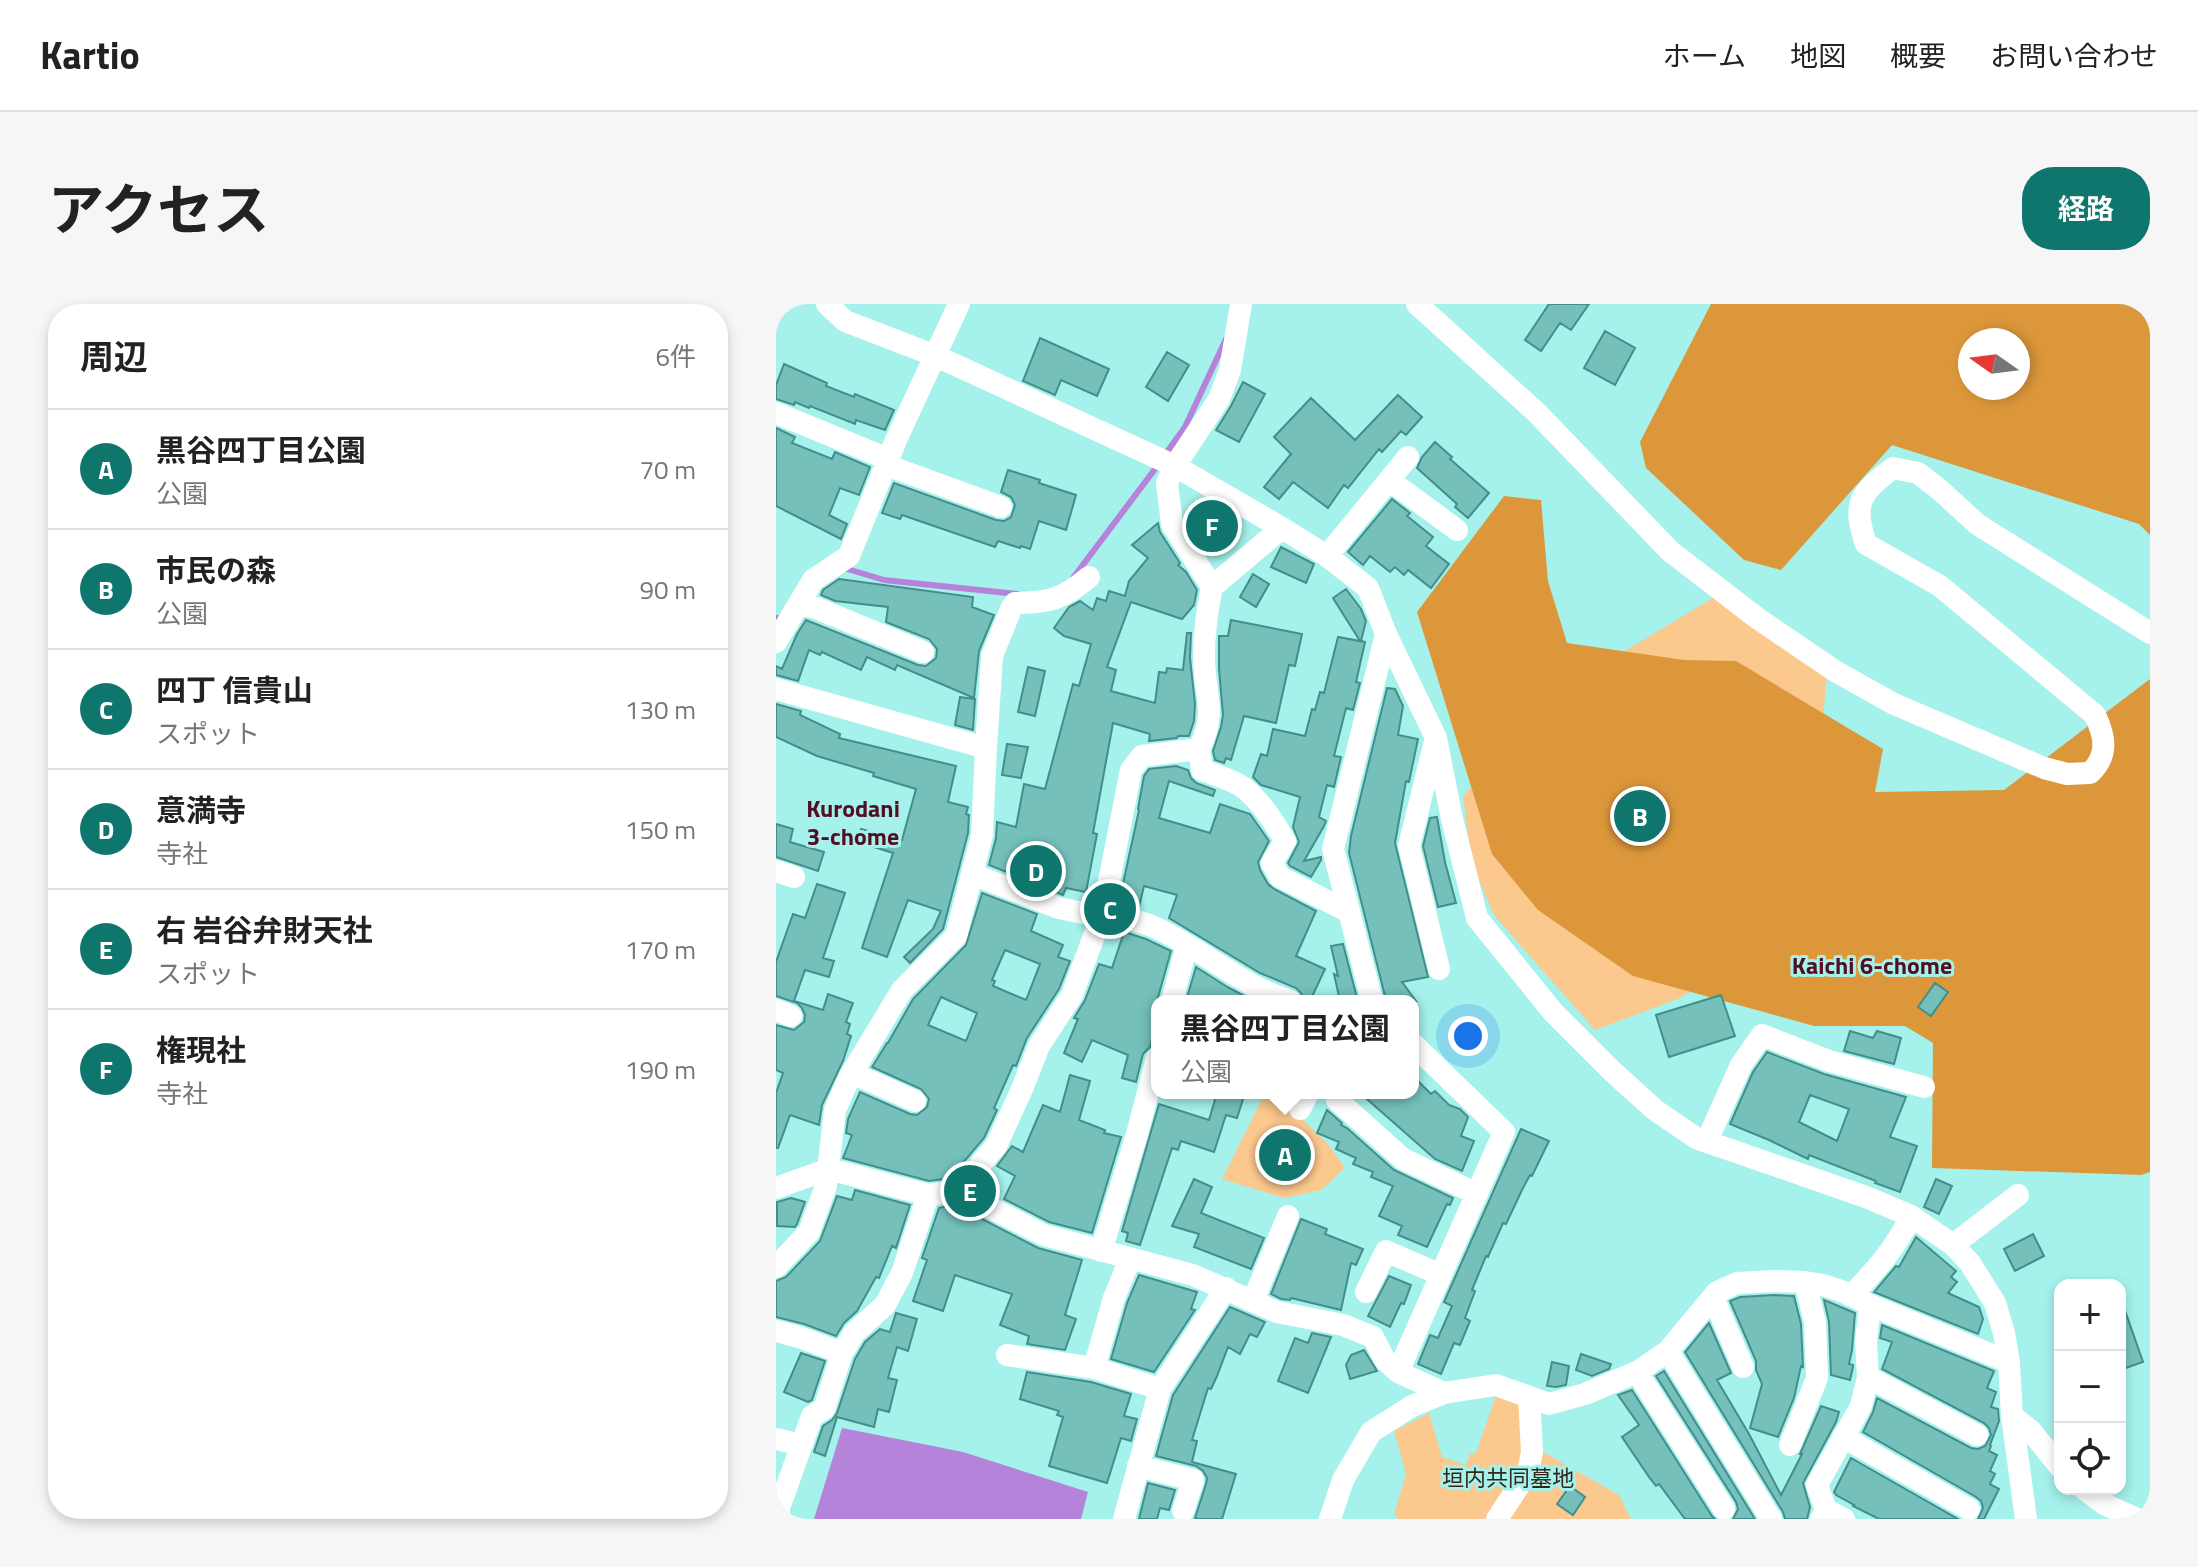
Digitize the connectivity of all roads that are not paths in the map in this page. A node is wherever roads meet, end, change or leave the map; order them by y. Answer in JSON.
{"nodes":[{"id":1,"x":827,"y":304,"type":"edge"},
{"id":2,"x":959,"y":304,"type":"edge"},
{"id":3,"x":1241,"y":304,"type":"edge"},
{"id":4,"x":1417,"y":304,"type":"edge"},
{"id":5,"x":936,"y":356,"type":"junction"},
{"id":6,"x":776,"y":413,"type":"edge"},
{"id":7,"x":1408,"y":457,"type":"dead end"},
{"id":8,"x":1165,"y":461,"type":"junction"},
{"id":9,"x":887,"y":462,"type":"junction"},
{"id":10,"x":1389,"y":480,"type":"junction"},
{"id":11,"x":1001,"y":507,"type":"dead end"},
{"id":12,"x":1282,"y":528,"type":"junction"},
{"id":13,"x":1457,"y":530,"type":"dead end"},
{"id":14,"x":1327,"y":556,"type":"junction"},
{"id":15,"x":1089,"y":577,"type":"dead end"},
{"id":16,"x":1212,"y":587,"type":"junction"},
{"id":17,"x":799,"y":604,"type":"junction"},
{"id":18,"x":2150,"y":633,"type":"edge"},
{"id":19,"x":1386,"y":634,"type":"junction"},
{"id":20,"x":776,"y":642,"type":"edge"},
{"id":21,"x":923,"y":652,"type":"dead end"},
{"id":22,"x":776,"y":689,"type":"edge"},
{"id":23,"x":1436,"y":738,"type":"junction"},
{"id":24,"x":986,"y":748,"type":"junction"},
{"id":25,"x":1199,"y":749,"type":"junction"},
{"id":26,"x":972,"y":874,"type":"junction"},
{"id":27,"x":1349,"y":912,"type":"junction"},
{"id":28,"x":1103,"y":914,"type":"junction"},
{"id":29,"x":1187,"y":945,"type":"junction"},
{"id":30,"x":1439,"y":969,"type":"dead end"},
{"id":31,"x":1174,"y":995,"type":"edge"},
{"id":32,"x":1273,"y":995,"type":"edge"},
{"id":33,"x":1370,"y":995,"type":"edge"},
{"id":34,"x":1419,"y":1050,"type":"edge"},
{"id":35,"x":852,"y":1073,"type":"junction"},
{"id":36,"x":1151,"y":1081,"type":"edge"},
{"id":37,"x":1924,"y":1087,"type":"dead end"},
{"id":38,"x":1337,"y":1099,"type":"edge"},
{"id":39,"x":915,"y":1101,"type":"dead end"},
{"id":40,"x":1707,"y":1141,"type":"junction"},
{"id":41,"x":829,"y":1169,"type":"junction"},
{"id":42,"x":776,"y":1188,"type":"edge"},
{"id":43,"x":957,"y":1191,"type":"junction"},
{"id":44,"x":1477,"y":1194,"type":"junction"},
{"id":45,"x":928,"y":1195,"type":"junction"},
{"id":46,"x":2018,"y":1195,"type":"dead end"},
{"id":47,"x":1288,"y":1216,"type":"dead end"},
{"id":48,"x":1911,"y":1216,"type":"junction"},
{"id":49,"x":1953,"y":1245,"type":"junction"},
{"id":50,"x":1101,"y":1251,"type":"junction"},
{"id":51,"x":1130,"y":1259,"type":"junction"},
{"id":52,"x":776,"y":1267,"type":"edge"},
{"id":53,"x":1441,"y":1275,"type":"junction"},
{"id":54,"x":1805,"y":1282,"type":"junction"},
{"id":55,"x":1226,"y":1288,"type":"junction"},
{"id":56,"x":1366,"y":1292,"type":"dead end"},
{"id":57,"x":1713,"y":1297,"type":"junction"},
{"id":58,"x":1861,"y":1300,"type":"junction"},
{"id":59,"x":1253,"y":1301,"type":"junction"},
{"id":60,"x":776,"y":1331,"type":"edge"},
{"id":61,"x":1668,"y":1351,"type":"junction"},
{"id":62,"x":842,"y":1353,"type":"junction"},
{"id":63,"x":1007,"y":1355,"type":"dead end"},
{"id":64,"x":2009,"y":1362,"type":"junction"},
{"id":65,"x":1743,"y":1367,"type":"dead end"},
{"id":66,"x":1094,"y":1368,"type":"junction"},
{"id":67,"x":1398,"y":1372,"type":"junction"},
{"id":68,"x":1637,"y":1372,"type":"junction"},
{"id":69,"x":1868,"y":1377,"type":"junction"},
{"id":70,"x":1160,"y":1389,"type":"junction"},
{"id":71,"x":1444,"y":1393,"type":"junction"},
{"id":72,"x":1529,"y":1397,"type":"junction"},
{"id":73,"x":2012,"y":1416,"type":"junction"},
{"id":74,"x":1977,"y":1435,"type":"dead end"},
{"id":75,"x":1843,"y":1437,"type":"junction"},
{"id":76,"x":776,"y":1439,"type":"edge"},
{"id":77,"x":801,"y":1445,"type":"junction"},
{"id":78,"x":1790,"y":1445,"type":"dead end"},
{"id":79,"x":2054,"y":1460,"type":"edge"},
{"id":80,"x":1138,"y":1466,"type":"junction"},
{"id":81,"x":2092,"y":1495,"type":"edge"},
{"id":82,"x":1724,"y":1509,"type":"dead end"},
{"id":83,"x":1969,"y":1509,"type":"dead end"},
{"id":84,"x":1183,"y":1511,"type":"dead end"},
{"id":85,"x":1830,"y":1516,"type":"edge"},
{"id":86,"x":779,"y":1519,"type":"edge"},
{"id":87,"x":1124,"y":1519,"type":"edge"},
{"id":88,"x":1330,"y":1519,"type":"edge"},
{"id":89,"x":1497,"y":1519,"type":"edge"},
{"id":90,"x":1771,"y":1519,"type":"edge"},
{"id":91,"x":2026,"y":1519,"type":"edge"},
{"id":92,"x":2137,"y":1519,"type":"edge"}],
"edges":[{"from":1,"to":5,"type":"street"},
{"from":2,"to":5,"type":"street"},
{"from":3,"to":8,"type":"street"},
{"from":4,"to":18,"type":"street"},
{"from":5,"to":8,"type":"street"},
{"from":5,"to":9,"type":"street"},
{"from":6,"to":9,"type":"street"},
{"from":7,"to":10,"type":"street"},
{"from":8,"to":12,"type":"street"},
{"from":8,"to":16,"type":"street"},
{"from":9,"to":11,"type":"street"},
{"from":9,"to":17,"type":"street"},
{"from":10,"to":13,"type":"street"},
{"from":10,"to":14,"type":"street"},
{"from":12,"to":14,"type":"street"},
{"from":12,"to":16,"type":"street"},
{"from":14,"to":19,"type":"street"},
{"from":15,"to":24,"type":"street"},
{"from":16,"to":25,"type":"street"},
{"from":17,"to":20,"type":"street"},
{"from":17,"to":21,"type":"street"},
{"from":19,"to":23,"type":"street"},
{"from":19,"to":27,"type":"street"},
{"from":22,"to":24,"type":"street"},
{"from":23,"to":30,"type":"street"},
{"from":23,"to":40,"type":"street"},
{"from":24,"to":26,"type":"street"},
{"from":25,"to":27,"type":"street"},
{"from":25,"to":28,"type":"street"},
{"from":26,"to":28,"type":"street"},
{"from":26,"to":35,"type":"street"},
{"from":27,"to":33,"type":"street"},
{"from":28,"to":29,"type":"street"},
{"from":28,"to":43,"type":"street"},
{"from":29,"to":31,"type":"street"},
{"from":29,"to":32,"type":"street"},
{"from":34,"to":44,"type":"street"},
{"from":35,"to":39,"type":"street"},
{"from":35,"to":41,"type":"street"},
{"from":36,"to":50,"type":"street"},
{"from":37,"to":40,"type":"street"},
{"from":38,"to":44,"type":"street"},
{"from":40,"to":48,"type":"street"},
{"from":41,"to":42,"type":"street"},
{"from":41,"to":45,"type":"street"},
{"from":41,"to":52,"type":"street"},
{"from":43,"to":45,"type":"street"},
{"from":43,"to":50,"type":"street"},
{"from":44,"to":53,"type":"street"},
{"from":45,"to":62,"type":"street"},
{"from":46,"to":49,"type":"street"},
{"from":47,"to":59,"type":"street"},
{"from":48,"to":49,"type":"street"},
{"from":48,"to":58,"type":"street"},
{"from":49,"to":64,"type":"street"},
{"from":50,"to":51,"type":"street"},
{"from":51,"to":55,"type":"street"},
{"from":51,"to":66,"type":"street"},
{"from":53,"to":56,"type":"street"},
{"from":53,"to":67,"type":"street"},
{"from":54,"to":57,"type":"street"},
{"from":54,"to":58,"type":"street"},
{"from":54,"to":78,"type":"street"},
{"from":55,"to":59,"type":"street"},
{"from":55,"to":70,"type":"street"},
{"from":57,"to":61,"type":"street"},
{"from":57,"to":65,"type":"street"},
{"from":58,"to":64,"type":"street"},
{"from":58,"to":69,"type":"street"},
{"from":59,"to":67,"type":"street"},
{"from":60,"to":62,"type":"street"},
{"from":61,"to":68,"type":"street"},
{"from":61,"to":90,"type":"street"},
{"from":62,"to":77,"type":"street"},
{"from":63,"to":66,"type":"street"},
{"from":64,"to":73,"type":"street"},
{"from":66,"to":70,"type":"street"},
{"from":67,"to":71,"type":"street"},
{"from":68,"to":72,"type":"street"},
{"from":68,"to":82,"type":"street"},
{"from":69,"to":74,"type":"street"},
{"from":69,"to":75,"type":"street"},
{"from":70,"to":80,"type":"street"},
{"from":71,"to":72,"type":"street"},
{"from":71,"to":88,"type":"street"},
{"from":72,"to":89,"type":"street"},
{"from":73,"to":79,"type":"street"},
{"from":73,"to":91,"type":"street"},
{"from":75,"to":83,"type":"street"},
{"from":75,"to":85,"type":"street"},
{"from":76,"to":77,"type":"street"},
{"from":77,"to":86,"type":"street"},
{"from":80,"to":84,"type":"street"},
{"from":80,"to":87,"type":"street"},
{"from":81,"to":92,"type":"street"}]}
